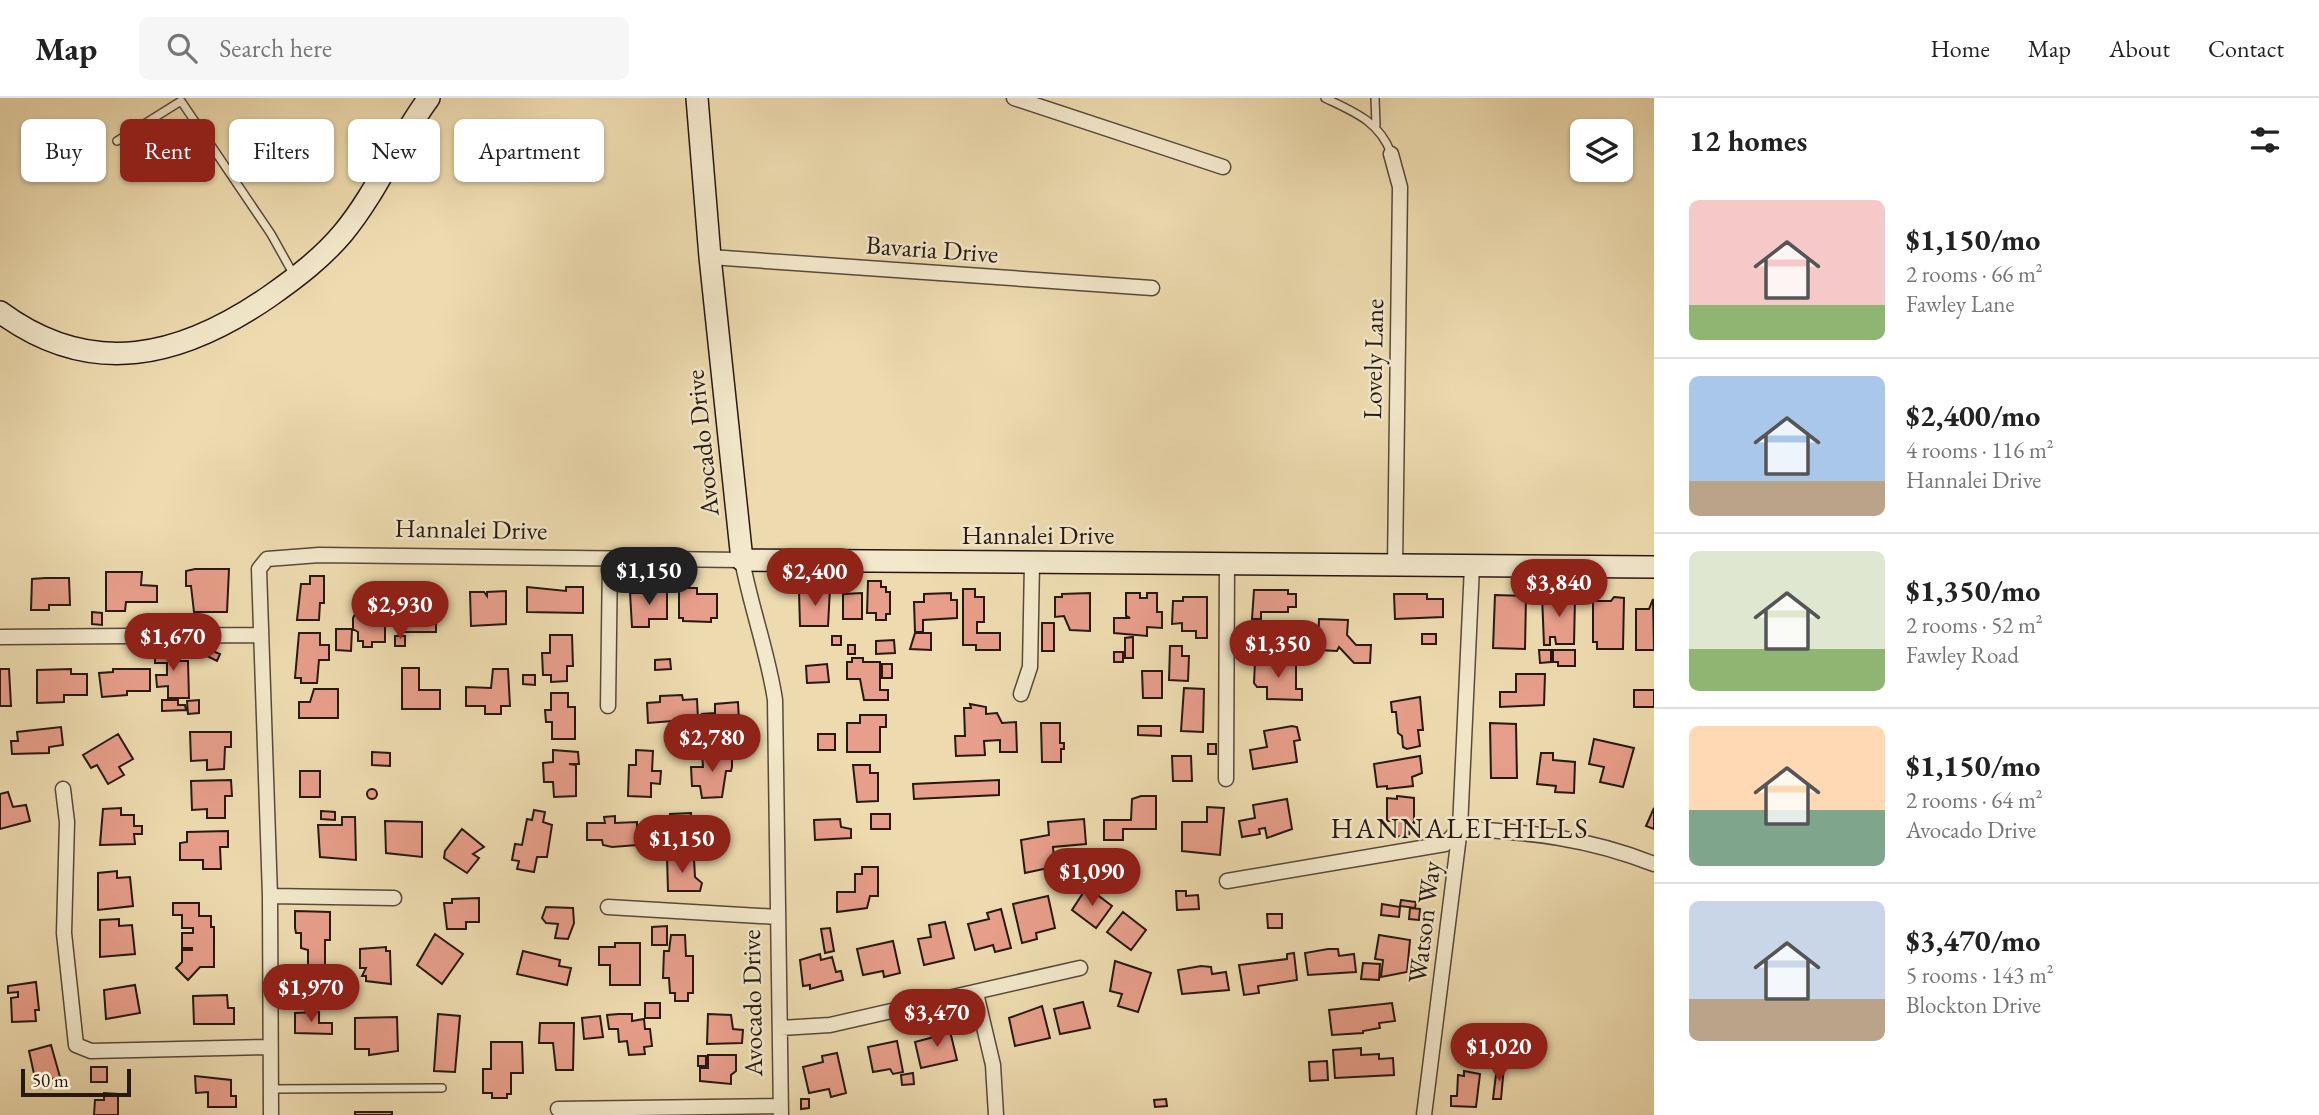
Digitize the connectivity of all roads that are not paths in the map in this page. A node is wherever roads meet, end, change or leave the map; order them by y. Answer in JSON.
{"nodes":[{"id":1,"x":429,"y":98,"type":"edge"},
{"id":2,"x":697,"y":98,"type":"edge"},
{"id":3,"x":1014,"y":98,"type":"edge"},
{"id":4,"x":1325,"y":98,"type":"edge"},
{"id":5,"x":1375,"y":98,"type":"edge"},
{"id":6,"x":1376,"y":127,"type":"junction"},
{"id":7,"x":117,"y":141,"type":"dead end"},
{"id":8,"x":1391,"y":154,"type":"joint"},
{"id":9,"x":1223,"y":166,"type":"dead end"},
{"id":10,"x":710,"y":257,"type":"junction"},
{"id":11,"x":295,"y":277,"type":"junction"},
{"id":12,"x":1152,"y":288,"type":"dead end"},
{"id":13,"x":0,"y":312,"type":"edge"},
{"id":14,"x":610,"y":559,"type":"junction"},
{"id":15,"x":742,"y":560,"type":"junction"},
{"id":16,"x":1032,"y":563,"type":"junction"},
{"id":17,"x":1227,"y":564,"type":"junction"},
{"id":18,"x":1395,"y":566,"type":"junction"},
{"id":19,"x":1472,"y":566,"type":"junction"},
{"id":20,"x":1654,"y":567,"type":"edge"},
{"id":21,"x":260,"y":635,"type":"junction"},
{"id":22,"x":0,"y":638,"type":"edge"},
{"id":23,"x":1021,"y":694,"type":"dead end"},
{"id":24,"x":608,"y":706,"type":"dead end"},
{"id":25,"x":1226,"y":779,"type":"dead end"},
{"id":26,"x":63,"y":789,"type":"dead end"},
{"id":27,"x":1460,"y":828,"type":"junction"},
{"id":28,"x":1654,"y":864,"type":"edge"},
{"id":29,"x":1227,"y":880,"type":"dead end"},
{"id":30,"x":270,"y":896,"type":"junction"},
{"id":31,"x":394,"y":898,"type":"dead end"},
{"id":32,"x":608,"y":907,"type":"dead end"},
{"id":33,"x":778,"y":917,"type":"junction"},
{"id":34,"x":1080,"y":968,"type":"dead end"},
{"id":35,"x":976,"y":993,"type":"junction"},
{"id":36,"x":781,"y":1028,"type":"junction"},
{"id":37,"x":269,"y":1047,"type":"junction"},
{"id":38,"x":442,"y":1088,"type":"dead end"},
{"id":39,"x":270,"y":1089,"type":"junction"},
{"id":40,"x":558,"y":1109,"type":"dead end"},
{"id":41,"x":781,"y":1110,"type":"edge"},
{"id":42,"x":271,"y":1115,"type":"edge"},
{"id":43,"x":996,"y":1115,"type":"edge"},
{"id":44,"x":1424,"y":1115,"type":"edge"}],
"edges":[{"from":1,"to":11,"type":"street"},
{"from":2,"to":10,"type":"street","name":"Avocado Drive"},
{"from":3,"to":9,"type":"street"},
{"from":4,"to":6,"type":"lane"},
{"from":5,"to":6,"type":"lane"},
{"from":6,"to":8,"type":"lane"},
{"from":7,"to":11,"type":"lane"},
{"from":8,"to":18,"type":"street","name":"Lovely Lane"},
{"from":10,"to":12,"type":"street","name":"Bavaria Drive"},
{"from":10,"to":15,"type":"street","name":"Avocado Drive"},
{"from":11,"to":13,"type":"street"},
{"from":14,"to":15,"type":"street","name":"Hannalei Drive"},
{"from":14,"to":21,"type":"street","name":"Hannalei Drive"},
{"from":14,"to":24,"type":"street"},
{"from":15,"to":16,"type":"street","name":"Hannalei Drive"},
{"from":15,"to":33,"type":"street","name":"Avocado Drive"},
{"from":16,"to":17,"type":"street","name":"Hannalei Drive"},
{"from":16,"to":23,"type":"street"},
{"from":17,"to":18,"type":"street","name":"Hannalei Drive"},
{"from":17,"to":25,"type":"street"},
{"from":18,"to":19,"type":"street","name":"Hannalei Drive"},
{"from":19,"to":20,"type":"street","name":"Hannalei Drive"},
{"from":19,"to":27,"type":"street","name":"Watson Way"},
{"from":21,"to":22,"type":"street"},
{"from":21,"to":30,"type":"street","name":"Hannalei Drive"},
{"from":26,"to":37,"type":"street"},
{"from":27,"to":28,"type":"street"},
{"from":27,"to":29,"type":"street"},
{"from":27,"to":44,"type":"street","name":"Watson Way"},
{"from":30,"to":31,"type":"street"},
{"from":30,"to":37,"type":"street","name":"Hannalei Drive"},
{"from":32,"to":33,"type":"street"},
{"from":33,"to":36,"type":"street","name":"Avocado Drive"},
{"from":34,"to":35,"type":"street"},
{"from":35,"to":36,"type":"street"},
{"from":35,"to":43,"type":"street"},
{"from":36,"to":41,"type":"street","name":"Avocado Drive"},
{"from":37,"to":39,"type":"street","name":"Hannalei Drive"},
{"from":38,"to":39,"type":"lane"},
{"from":39,"to":42,"type":"street","name":"Hannalei Drive"},
{"from":40,"to":41,"type":"street"}]}
